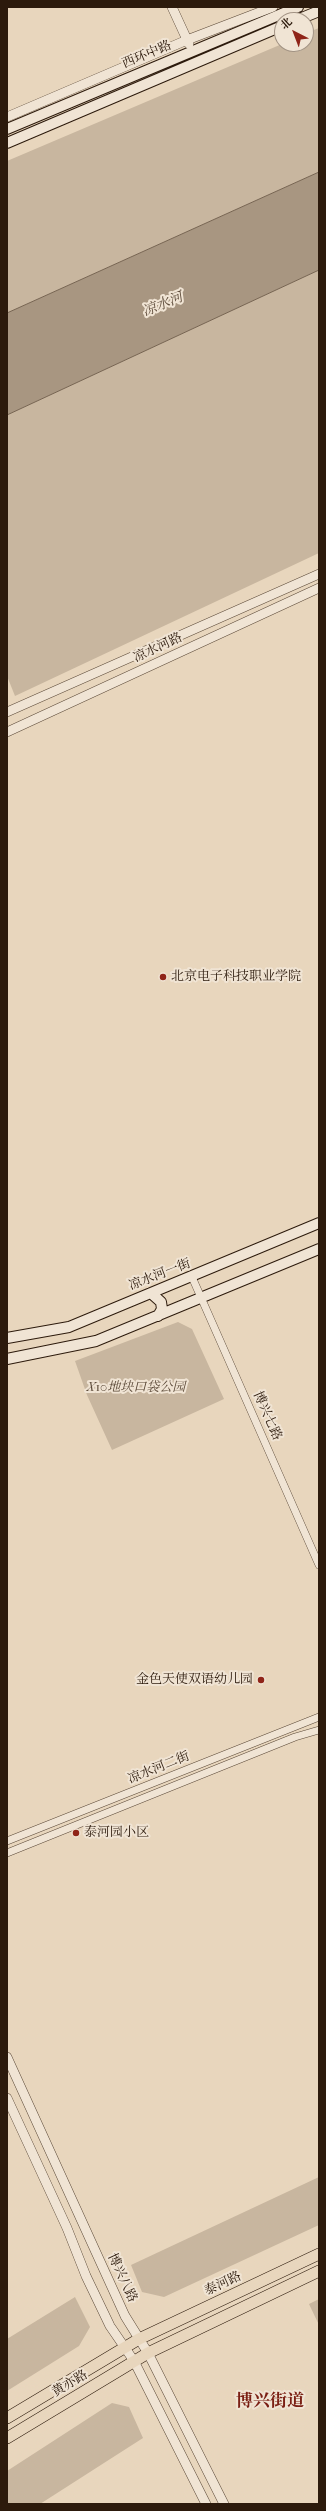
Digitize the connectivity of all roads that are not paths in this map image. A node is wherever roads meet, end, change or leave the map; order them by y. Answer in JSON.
{"nodes":[{"id":1,"x":172,"y":7,"type":"edge"},
{"id":2,"x":273,"y":7,"type":"edge"},
{"id":3,"x":298,"y":7,"type":"edge"},
{"id":4,"x":274,"y":29,"type":"edge"},
{"id":5,"x":187,"y":40,"type":"junction"},
{"id":6,"x":192,"y":50,"type":"junction"},
{"id":7,"x":7,"y":117,"type":"edge"},
{"id":8,"x":7,"y":129,"type":"edge"},
{"id":9,"x":7,"y":143,"type":"edge"},
{"id":10,"x":319,"y":574,"type":"edge"},
{"id":11,"x":319,"y":588,"type":"edge"},
{"id":12,"x":7,"y":712,"type":"edge"},
{"id":13,"x":7,"y":732,"type":"edge"},
{"id":14,"x":319,"y":1223,"type":"edge"},
{"id":15,"x":319,"y":1249,"type":"edge"},
{"id":16,"x":192,"y":1277,"type":"junction"},
{"id":17,"x":151,"y":1293,"type":"junction"},
{"id":18,"x":202,"y":1298,"type":"junction"},
{"id":19,"x":158,"y":1316,"type":"junction"},
{"id":20,"x":7,"y":1338,"type":"edge"},
{"id":21,"x":7,"y":1359,"type":"edge"},
{"id":22,"x":319,"y":1564,"type":"edge"},
{"id":23,"x":319,"y":1717,"type":"edge"},
{"id":24,"x":319,"y":1730,"type":"edge"},
{"id":25,"x":7,"y":1841,"type":"edge"},
{"id":26,"x":7,"y":1853,"type":"edge"},
{"id":27,"x":7,"y":2057,"type":"edge"},
{"id":28,"x":7,"y":2098,"type":"edge"},
{"id":29,"x":319,"y":2254,"type":"edge"},
{"id":30,"x":319,"y":2271,"type":"edge"},
{"id":31,"x":139,"y":2339,"type":"junction"},
{"id":32,"x":124,"y":2348,"type":"junction"},
{"id":33,"x":148,"y":2352,"type":"junction"},
{"id":34,"x":134,"y":2361,"type":"junction"},
{"id":35,"x":7,"y":2418,"type":"edge"},
{"id":36,"x":7,"y":2438,"type":"edge"},
{"id":37,"x":206,"y":2504,"type":"edge"},
{"id":38,"x":224,"y":2504,"type":"edge"}],
"edges":[{"from":1,"to":5,"type":"street"},
{"from":2,"to":5,"type":"street"},
{"from":3,"to":6,"type":"main road","name":"西环中路"},
{"from":4,"to":9,"type":"main road","name":"西环中路"},
{"from":5,"to":6,"type":"street"},
{"from":5,"to":7,"type":"street"},
{"from":6,"to":8,"type":"main road","name":"西环中路"},
{"from":10,"to":12,"type":"street","name":"凉水河路"},
{"from":11,"to":13,"type":"street","name":"凉水河路"},
{"from":14,"to":16,"type":"main road","name":"凉水河一街"},
{"from":15,"to":18,"type":"main road"},
{"from":16,"to":17,"type":"main road","name":"凉水河一街"},
{"from":16,"to":18,"type":"street","name":"博兴七路"},
{"from":17,"to":19,"type":"main road"},
{"from":17,"to":20,"type":"main road","name":"凉水河一街"},
{"from":18,"to":19,"type":"main road"},
{"from":18,"to":22,"type":"street","name":"博兴七路"},
{"from":19,"to":21,"type":"main road"},
{"from":23,"to":25,"type":"street","name":"凉水河二街"},
{"from":24,"to":26,"type":"street","name":"凉水河二街"},
{"from":27,"to":31,"type":"street","name":"博兴八路"},
{"from":28,"to":32,"type":"street"},
{"from":29,"to":31,"type":"main road","name":"泰河路"},
{"from":30,"to":33,"type":"main road"},
{"from":31,"to":32,"type":"main road","name":"黄亦路"},
{"from":31,"to":33,"type":"street","name":"博兴八路"},
{"from":32,"to":34,"type":"street"},
{"from":32,"to":35,"type":"main road","name":"黄亦路"},
{"from":33,"to":34,"type":"main road","name":"黄亦路"},
{"from":33,"to":38,"type":"street","name":"博兴八路"},
{"from":34,"to":36,"type":"main road","name":"黄亦路"},
{"from":34,"to":37,"type":"street"}]}
